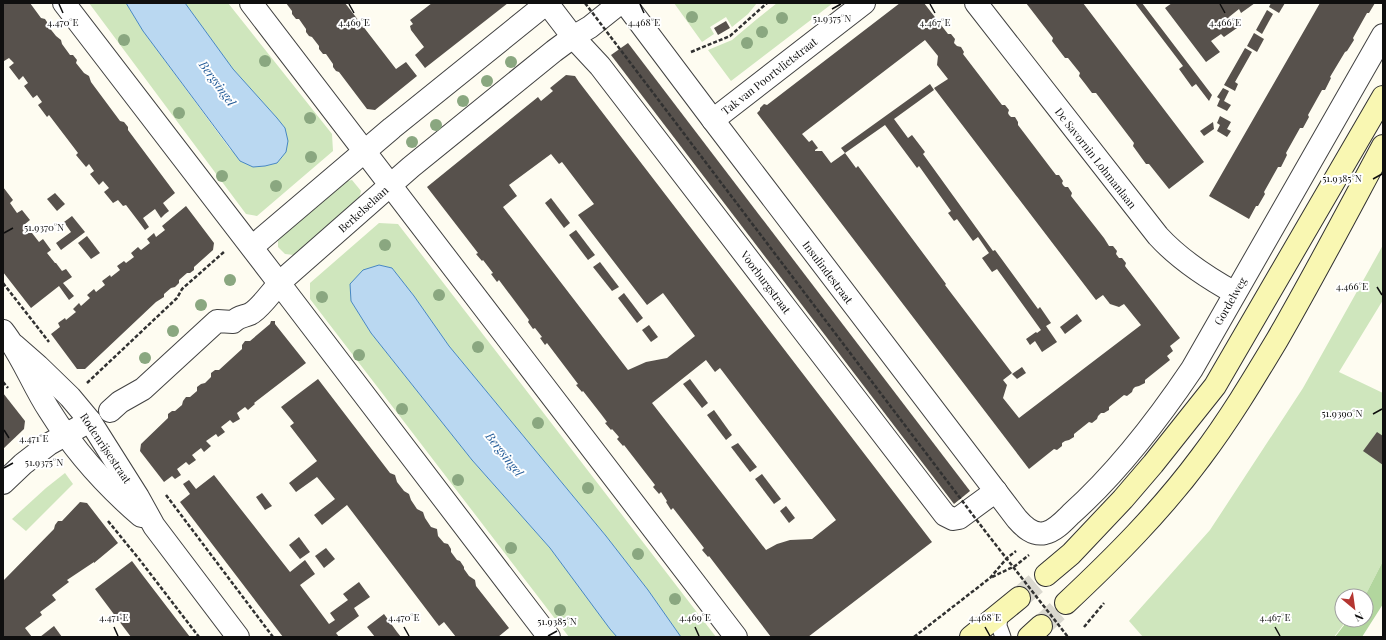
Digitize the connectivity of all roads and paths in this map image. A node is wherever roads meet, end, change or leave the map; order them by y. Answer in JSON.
{"nodes":[{"id":1,"x":64,"y":3,"type":"edge"},
{"id":2,"x":251,"y":3,"type":"edge"},
{"id":3,"x":547,"y":3,"type":"edge"},
{"id":4,"x":584,"y":3,"type":"edge"},
{"id":5,"x":620,"y":3,"type":"edge"},
{"id":6,"x":625,"y":3,"type":"edge"},
{"id":7,"x":767,"y":3,"type":"edge"},
{"id":8,"x":864,"y":3,"type":"edge"},
{"id":9,"x":976,"y":3,"type":"edge"},
{"id":10,"x":1383,"y":35,"type":"edge"},
{"id":11,"x":573,"y":36,"type":"junction"},
{"id":12,"x":670,"y":62,"type":"junction"},
{"id":13,"x":1383,"y":97,"type":"edge"},
{"id":14,"x":713,"y":120,"type":"junction"},
{"id":15,"x":1383,"y":146,"type":"edge"},
{"id":16,"x":365,"y":151,"type":"junction"},
{"id":17,"x":390,"y":185,"type":"junction"},
{"id":18,"x":245,"y":239,"type":"junction"},
{"id":19,"x":279,"y":283,"type":"junction"},
{"id":20,"x":1235,"y":293,"type":"junction"},
{"id":21,"x":8,"y":338,"type":"edge"},
{"id":22,"x":83,"y":386,"type":"dead end"},
{"id":23,"x":110,"y":411,"type":"dead end"},
{"id":24,"x":90,"y":421,"type":"junction"},
{"id":25,"x":65,"y":434,"type":"junction"},
{"id":26,"x":3,"y":483,"type":"edge"},
{"id":27,"x":996,"y":491,"type":"junction"},
{"id":28,"x":154,"y":526,"type":"junction"},
{"id":29,"x":1037,"y":534,"type":"junction"},
{"id":30,"x":1046,"y":575,"type":"tunnel mouth"},
{"id":31,"x":990,"y":578,"type":"junction"},
{"id":32,"x":1019,"y":598,"type":"tunnel mouth"},
{"id":33,"x":1066,"y":604,"type":"tunnel mouth"},
{"id":34,"x":1000,"y":614,"type":"junction"},
{"id":35,"x":238,"y":637,"type":"edge"},
{"id":36,"x":549,"y":637,"type":"edge"},
{"id":37,"x":736,"y":637,"type":"edge"},
{"id":38,"x":914,"y":637,"type":"edge"},
{"id":39,"x":971,"y":637,"type":"edge"},
{"id":40,"x":1003,"y":637,"type":"edge"},
{"id":41,"x":1068,"y":637,"type":"edge"}],
"edges":[{"from":1,"to":18,"type":"street"},
{"from":2,"to":16,"type":"street"},
{"from":3,"to":11,"type":"street","name":"Voorburgstraat"},
{"from":3,"to":16,"type":"street"},
{"from":4,"to":41,"type":"path","bridge":true},
{"from":5,"to":11,"type":"street","name":"Berkelselaan"},
{"from":6,"to":12,"type":"street","name":"Insulindestraat"},
{"from":7,"to":12,"type":"path"},
{"from":8,"to":14,"type":"street","name":"Tak van Poortvlietstraat"},
{"from":9,"to":20,"type":"street","name":"De Savornin Lohmanlaan"},
{"from":10,"to":20,"type":"street","name":"Gordelweg"},
{"from":11,"to":17,"type":"street","name":"Berkelselaan"},
{"from":11,"to":27,"type":"street","name":"Voorburgstraat"},
{"from":12,"to":14,"type":"street","name":"Insulindestraat"},
{"from":13,"to":30,"type":"main road"},
{"from":14,"to":27,"type":"street","name":"Insulindestraat"},
{"from":15,"to":33,"type":"main road"},
{"from":16,"to":17,"type":"street"},
{"from":16,"to":18,"type":"street"},
{"from":17,"to":19,"type":"street","name":"Berkelselaan"},
{"from":17,"to":37,"type":"street"},
{"from":18,"to":19,"type":"street"},
{"from":18,"to":22,"type":"path"},
{"from":19,"to":23,"type":"street","name":"Berkelselaan"},
{"from":19,"to":36,"type":"street"},
{"from":20,"to":29,"type":"street","name":"Gordelweg"},
{"from":21,"to":24,"type":"street","name":"Rodenrijsestraat"},
{"from":21,"to":25,"type":"street","name":"Rodenrijsestraat"},
{"from":24,"to":25,"type":"street"},
{"from":24,"to":28,"type":"street","name":"Rodenrijsestraat"},
{"from":25,"to":26,"type":"street"},
{"from":25,"to":28,"type":"street","name":"Rodenrijsestraat"},
{"from":27,"to":29,"type":"street","name":"Insulindestraat"},
{"from":28,"to":35,"type":"street","name":"Rodenrijsestraat"},
{"from":29,"to":31,"type":"path"},
{"from":29,"to":31,"type":"path"},
{"from":31,"to":38,"type":"path"},
{"from":32,"to":34,"type":"main road"},
{"from":34,"to":39,"type":"main road"},
{"from":34,"to":40,"type":"lane"}]}
